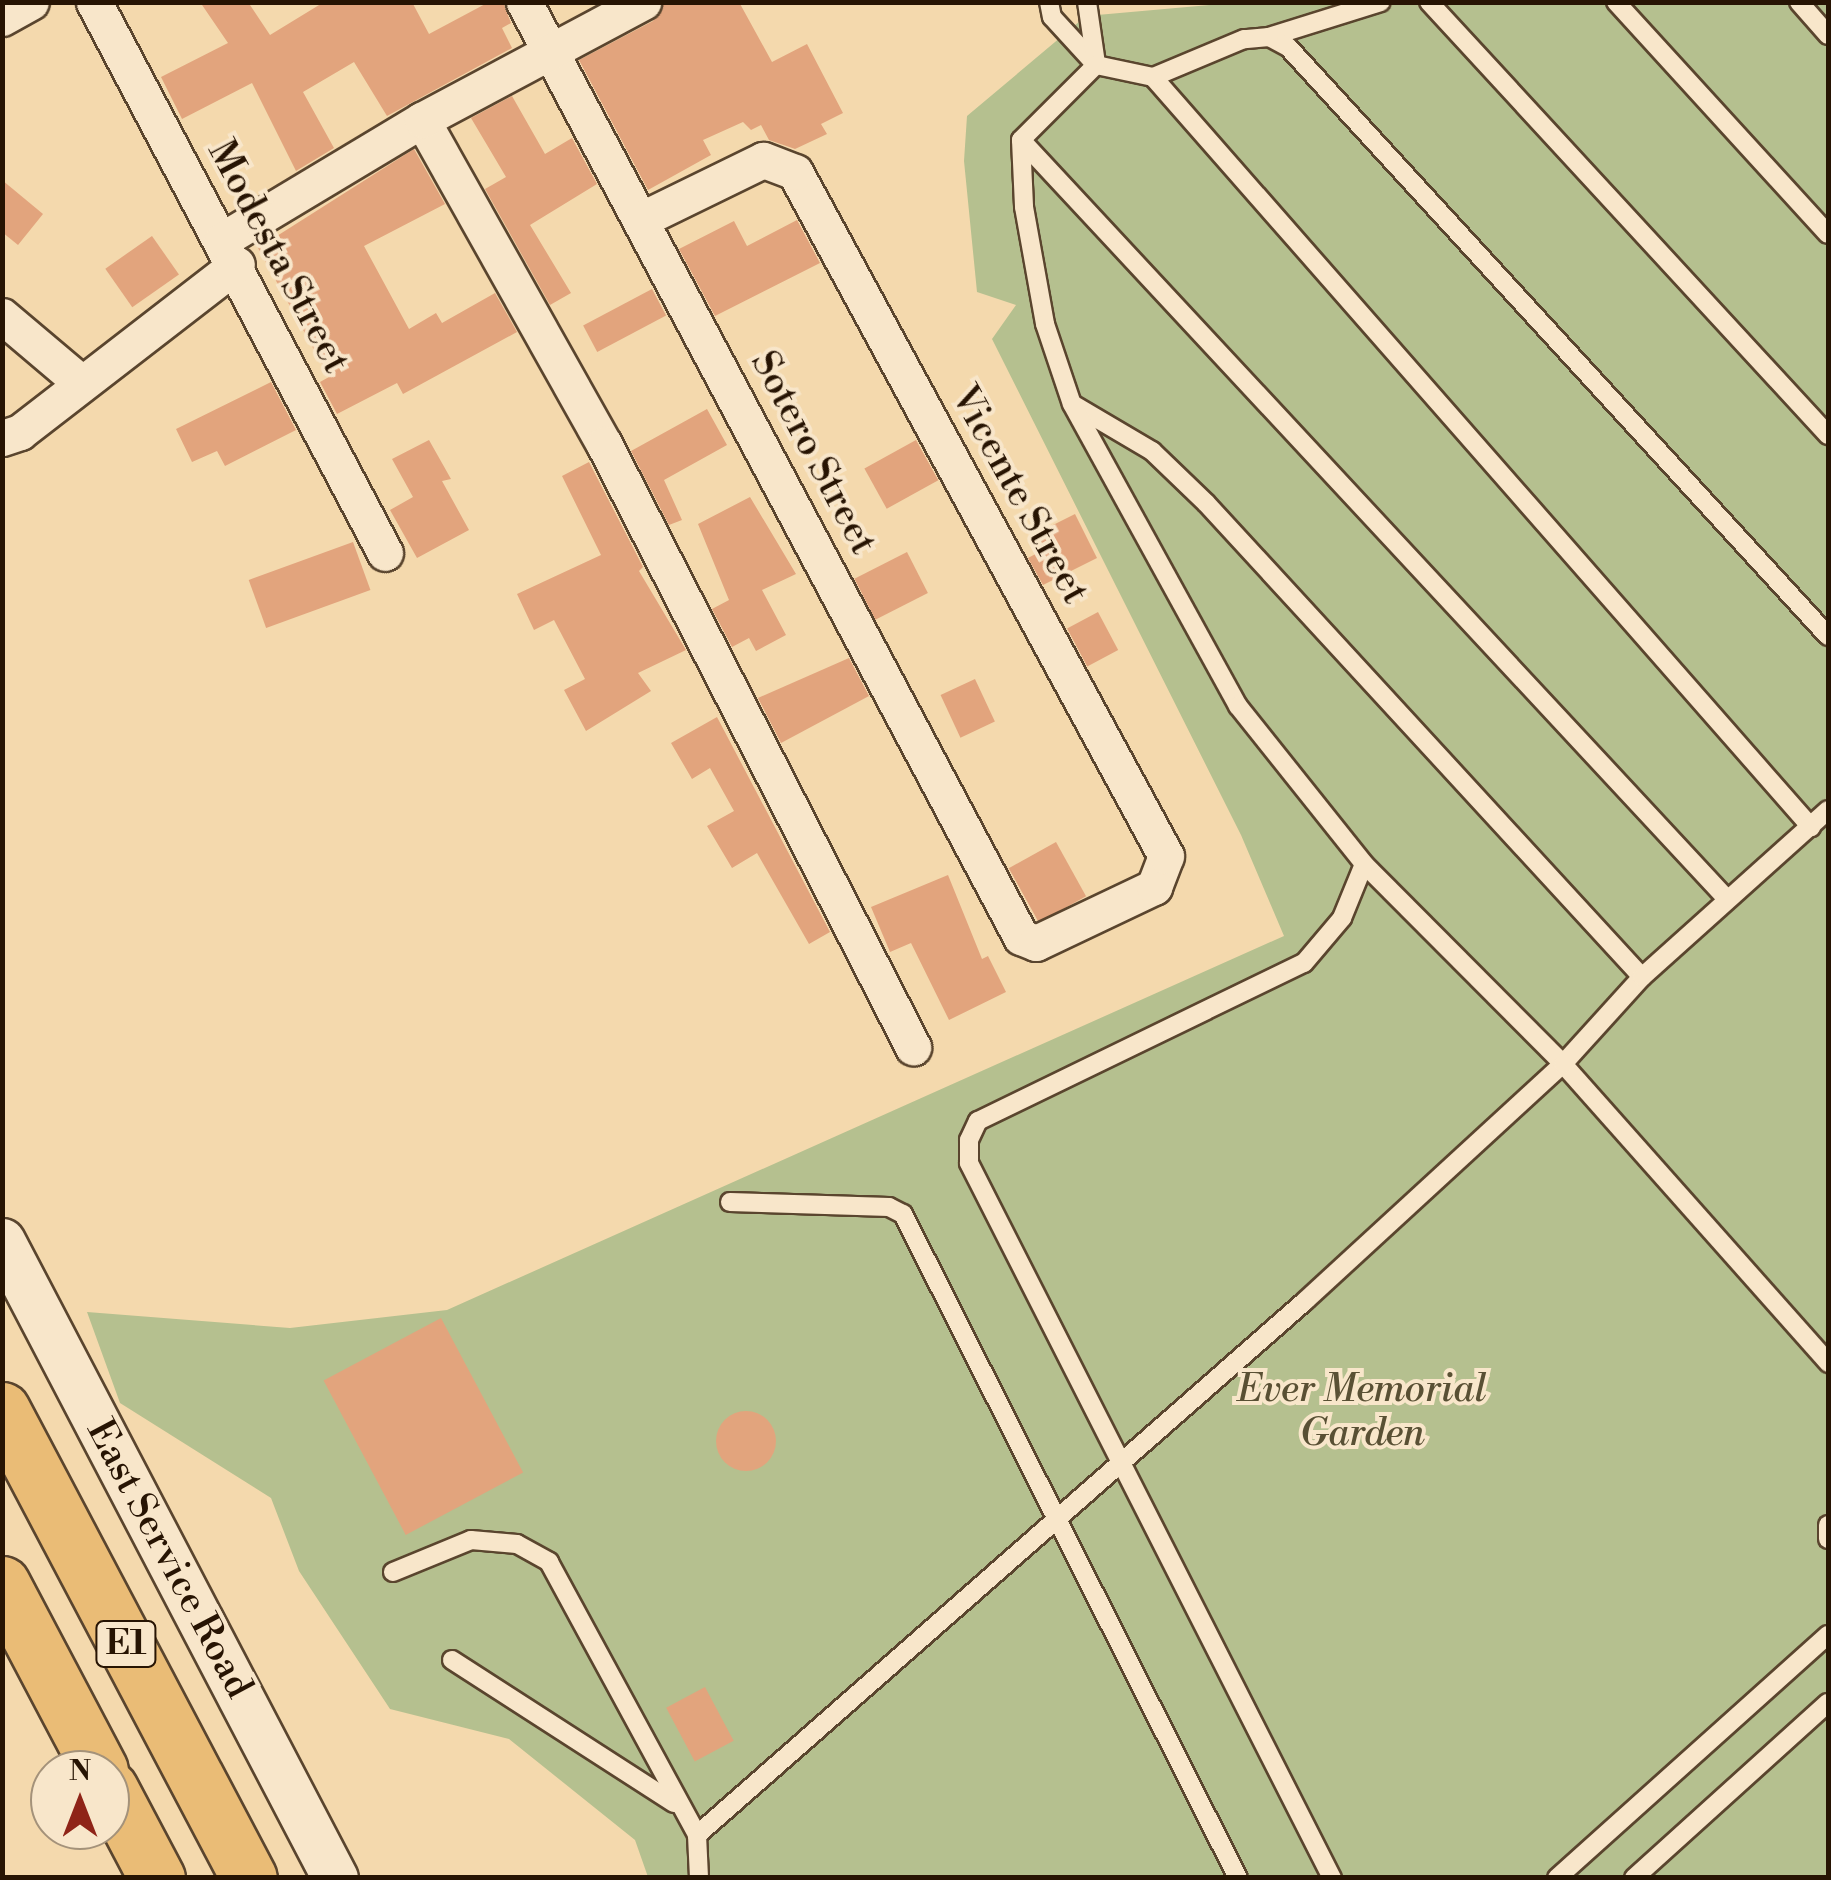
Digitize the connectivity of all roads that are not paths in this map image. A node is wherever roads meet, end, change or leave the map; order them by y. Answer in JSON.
{"nodes":[{"id":1,"x":31,"y":2,"type":"edge"},
{"id":2,"x":94,"y":2,"type":"edge"},
{"id":3,"x":524,"y":2,"type":"edge"},
{"id":4,"x":643,"y":2,"type":"edge"},
{"id":5,"x":1049,"y":2,"type":"edge"},
{"id":6,"x":1087,"y":2,"type":"edge"},
{"id":7,"x":1381,"y":2,"type":"edge"},
{"id":8,"x":1429,"y":2,"type":"edge"},
{"id":9,"x":1616,"y":2,"type":"edge"},
{"id":10,"x":1799,"y":2,"type":"edge"},
{"id":11,"x":2,"y":18,"type":"edge"},
{"id":12,"x":1828,"y":35,"type":"edge"},
{"id":13,"x":1269,"y":36,"type":"junction"},
{"id":14,"x":552,"y":50,"type":"junction"},
{"id":15,"x":1096,"y":65,"type":"junction"},
{"id":16,"x":1153,"y":78,"type":"junction"},
{"id":17,"x":422,"y":120,"type":"junction"},
{"id":18,"x":1021,"y":140,"type":"junction"},
{"id":19,"x":642,"y":220,"type":"junction"},
{"id":20,"x":1828,"y":234,"type":"edge"},
{"id":21,"x":229,"y":252,"type":"junction"},
{"id":22,"x":2,"y":316,"type":"edge"},
{"id":23,"x":80,"y":382,"type":"junction"},
{"id":24,"x":1072,"y":404,"type":"junction"},
{"id":25,"x":1828,"y":435,"type":"edge"},
{"id":26,"x":2,"y":438,"type":"edge"},
{"id":27,"x":385,"y":553,"type":"dead end"},
{"id":28,"x":1828,"y":636,"type":"edge"},
{"id":29,"x":1828,"y":810,"type":"edge"},
{"id":30,"x":1811,"y":827,"type":"junction"},
{"id":31,"x":1364,"y":864,"type":"junction"},
{"id":32,"x":1726,"y":899,"type":"junction"},
{"id":33,"x":1027,"y":942,"type":"joint"},
{"id":34,"x":1642,"y":977,"type":"junction"},
{"id":35,"x":913,"y":1047,"type":"dead end"},
{"id":36,"x":1563,"y":1064,"type":"junction"},
{"id":37,"x":730,"y":1202,"type":"dead end"},
{"id":38,"x":2,"y":1242,"type":"edge"},
{"id":39,"x":1828,"y":1363,"type":"edge"},
{"id":40,"x":2,"y":1410,"type":"edge"},
{"id":41,"x":1119,"y":1462,"type":"junction"},
{"id":42,"x":1056,"y":1521,"type":"junction"},
{"id":43,"x":1828,"y":1525,"type":"edge"},
{"id":44,"x":1828,"y":1539,"type":"edge"},
{"id":45,"x":393,"y":1572,"type":"dead end"},
{"id":46,"x":2,"y":1584,"type":"edge"},
{"id":47,"x":1828,"y":1634,"type":"edge"},
{"id":48,"x":452,"y":1660,"type":"dead end"},
{"id":49,"x":1828,"y":1703,"type":"edge"},
{"id":50,"x":89,"y":1750,"type":"edge"},
{"id":51,"x":676,"y":1804,"type":"junction"},
{"id":52,"x":130,"y":1826,"type":"edge"},
{"id":53,"x":696,"y":1835,"type":"junction"},
{"id":54,"x":157,"y":1878,"type":"edge"},
{"id":55,"x":249,"y":1878,"type":"edge"},
{"id":56,"x":334,"y":1878,"type":"edge"},
{"id":57,"x":698,"y":1878,"type":"edge"},
{"id":58,"x":1238,"y":1878,"type":"edge"},
{"id":59,"x":1332,"y":1878,"type":"edge"},
{"id":60,"x":1556,"y":1878,"type":"edge"},
{"id":61,"x":1634,"y":1878,"type":"edge"}],
"edges":[{"from":1,"to":11,"type":"street"},
{"from":2,"to":21,"type":"street","name":"Modesta Street"},
{"from":3,"to":14,"type":"street","name":"Sotero Street"},
{"from":4,"to":14,"type":"street"},
{"from":5,"to":15,"type":"lane"},
{"from":6,"to":15,"type":"lane"},
{"from":7,"to":13,"type":"lane"},
{"from":8,"to":25,"type":"lane"},
{"from":9,"to":20,"type":"lane"},
{"from":10,"to":12,"type":"lane"},
{"from":13,"to":16,"type":"lane"},
{"from":13,"to":28,"type":"lane"},
{"from":14,"to":17,"type":"street"},
{"from":14,"to":19,"type":"street","name":"Sotero Street"},
{"from":15,"to":16,"type":"lane"},
{"from":15,"to":18,"type":"lane"},
{"from":16,"to":30,"type":"lane"},
{"from":17,"to":21,"type":"street"},
{"from":17,"to":35,"type":"street"},
{"from":18,"to":24,"type":"lane"},
{"from":18,"to":32,"type":"lane"},
{"from":19,"to":33,"type":"street","name":"Sotero Street"},
{"from":19,"to":33,"type":"street","name":"Vicente Street"},
{"from":21,"to":23,"type":"street"},
{"from":21,"to":27,"type":"street","name":"Modesta Street"},
{"from":22,"to":23,"type":"street"},
{"from":23,"to":26,"type":"street"},
{"from":24,"to":31,"type":"lane"},
{"from":24,"to":34,"type":"lane"},
{"from":29,"to":30,"type":"lane"},
{"from":30,"to":32,"type":"lane"},
{"from":31,"to":36,"type":"lane"},
{"from":31,"to":41,"type":"lane"},
{"from":32,"to":34,"type":"lane"},
{"from":34,"to":36,"type":"lane"},
{"from":36,"to":39,"type":"lane"},
{"from":36,"to":41,"type":"lane"},
{"from":37,"to":42,"type":"lane"},
{"from":38,"to":56,"type":"street","name":"East Service Road"},
{"from":40,"to":55,"type":"highway","number":"E1"},
{"from":41,"to":42,"type":"lane"},
{"from":41,"to":59,"type":"lane"},
{"from":42,"to":53,"type":"lane"},
{"from":42,"to":58,"type":"lane"},
{"from":43,"to":44,"type":"lane"},
{"from":45,"to":51,"type":"lane"},
{"from":46,"to":50,"type":"highway","number":"E1"},
{"from":47,"to":60,"type":"lane"},
{"from":48,"to":51,"type":"lane"},
{"from":49,"to":61,"type":"lane"},
{"from":51,"to":53,"type":"lane"},
{"from":52,"to":54,"type":"highway"},
{"from":53,"to":57,"type":"lane"}]}
